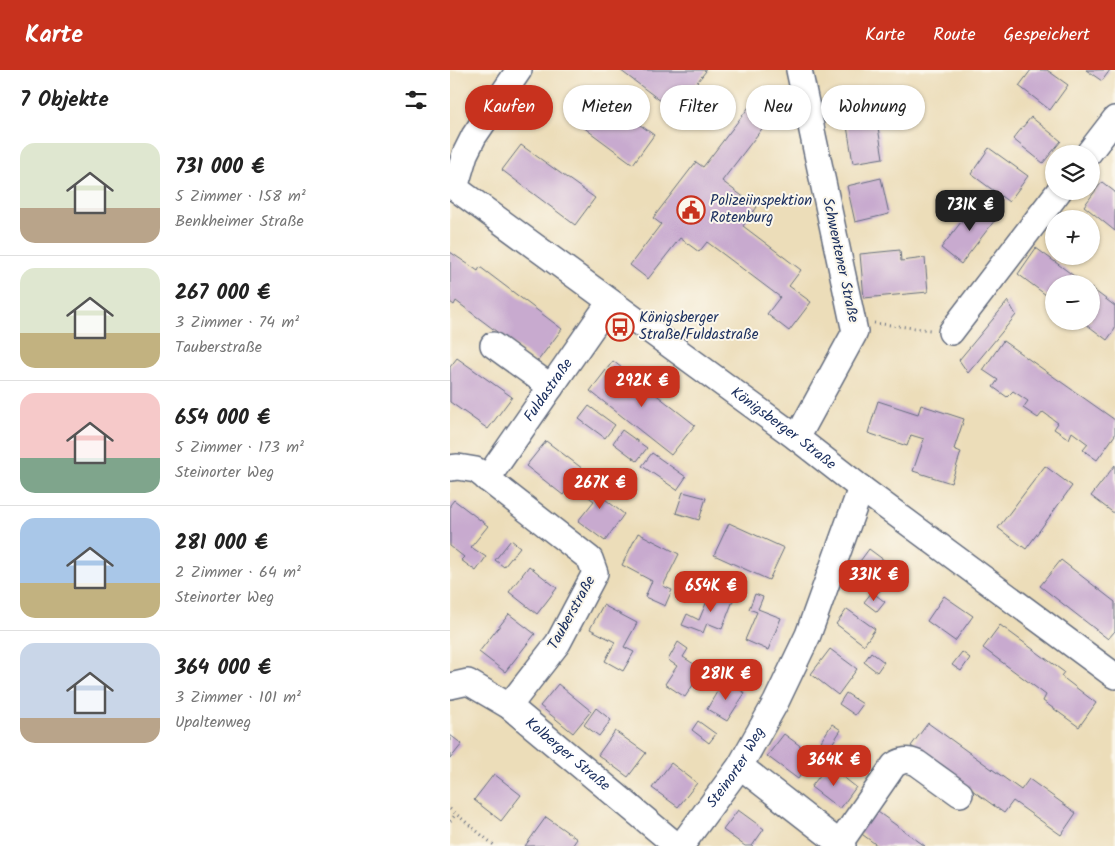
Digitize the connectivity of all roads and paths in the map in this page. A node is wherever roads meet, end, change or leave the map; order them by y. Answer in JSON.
{"nodes":[{"id":1,"x":519,"y":70,"type":"edge"},
{"id":2,"x":799,"y":70,"type":"edge"},
{"id":3,"x":1115,"y":119,"type":"edge"},
{"id":4,"x":1095,"y":145,"type":"edge"},
{"id":5,"x":452,"y":188,"type":"edge"},
{"id":6,"x":1052,"y":200,"type":"edge"},
{"id":7,"x":610,"y":302,"type":"junction"},
{"id":8,"x":854,"y":321,"type":"junction"},
{"id":9,"x":950,"y":332,"type":"joint"},
{"id":10,"x":493,"y":345,"type":"dead end"},
{"id":11,"x":552,"y":386,"type":"junction"},
{"id":12,"x":797,"y":438,"type":"junction"},
{"id":13,"x":450,"y":468,"type":"edge"},
{"id":14,"x":487,"y":479,"type":"junction"},
{"id":15,"x":861,"y":488,"type":"junction"},
{"id":16,"x":1115,"y":676,"type":"edge"},
{"id":17,"x":450,"y":686,"type":"edge"},
{"id":18,"x":510,"y":706,"type":"junction"},
{"id":19,"x":740,"y":766,"type":"junction"},
{"id":20,"x":960,"y":794,"type":"dead end"},
{"id":21,"x":450,"y":809,"type":"edge"},
{"id":22,"x":456,"y":814,"type":"junction"},
{"id":23,"x":450,"y":821,"type":"edge"},
{"id":24,"x":842,"y":845,"type":"edge"},
{"id":25,"x":495,"y":846,"type":"edge"},
{"id":26,"x":677,"y":846,"type":"edge"},
{"id":27,"x":681,"y":846,"type":"edge"}],
"edges":[{"from":1,"to":5,"type":"street"},
{"from":2,"to":8,"type":"street","name":"Schwentener Straße"},
{"from":3,"to":4,"type":"street"},
{"from":5,"to":7,"type":"street","name":"Königsberger Straße"},
{"from":6,"to":9,"type":"street"},
{"from":7,"to":11,"type":"street","name":"Fuldastraße"},
{"from":7,"to":12,"type":"street","name":"Königsberger Straße"},
{"from":8,"to":9,"type":"path"},
{"from":8,"to":12,"type":"street","name":"Schwentener Straße"},
{"from":10,"to":11,"type":"street"},
{"from":11,"to":14,"type":"street","name":"Fuldastraße"},
{"from":12,"to":15,"type":"street","name":"Königsberger Straße"},
{"from":13,"to":14,"type":"street","name":"Tauberstraße"},
{"from":14,"to":18,"type":"street","name":"Tauberstraße"},
{"from":15,"to":16,"type":"street","name":"Königsberger Straße"},
{"from":15,"to":19,"type":"street","name":"Steinorter Weg"},
{"from":17,"to":18,"type":"street","name":"Kolberger Straße"},
{"from":18,"to":26,"type":"street","name":"Kolberger Straße"},
{"from":19,"to":24,"type":"street"},
{"from":19,"to":27,"type":"street","name":"Steinorter Weg"},
{"from":20,"to":24,"type":"street"},
{"from":21,"to":22,"type":"path"},
{"from":22,"to":23,"type":"path"},
{"from":22,"to":25,"type":"path"}]}
